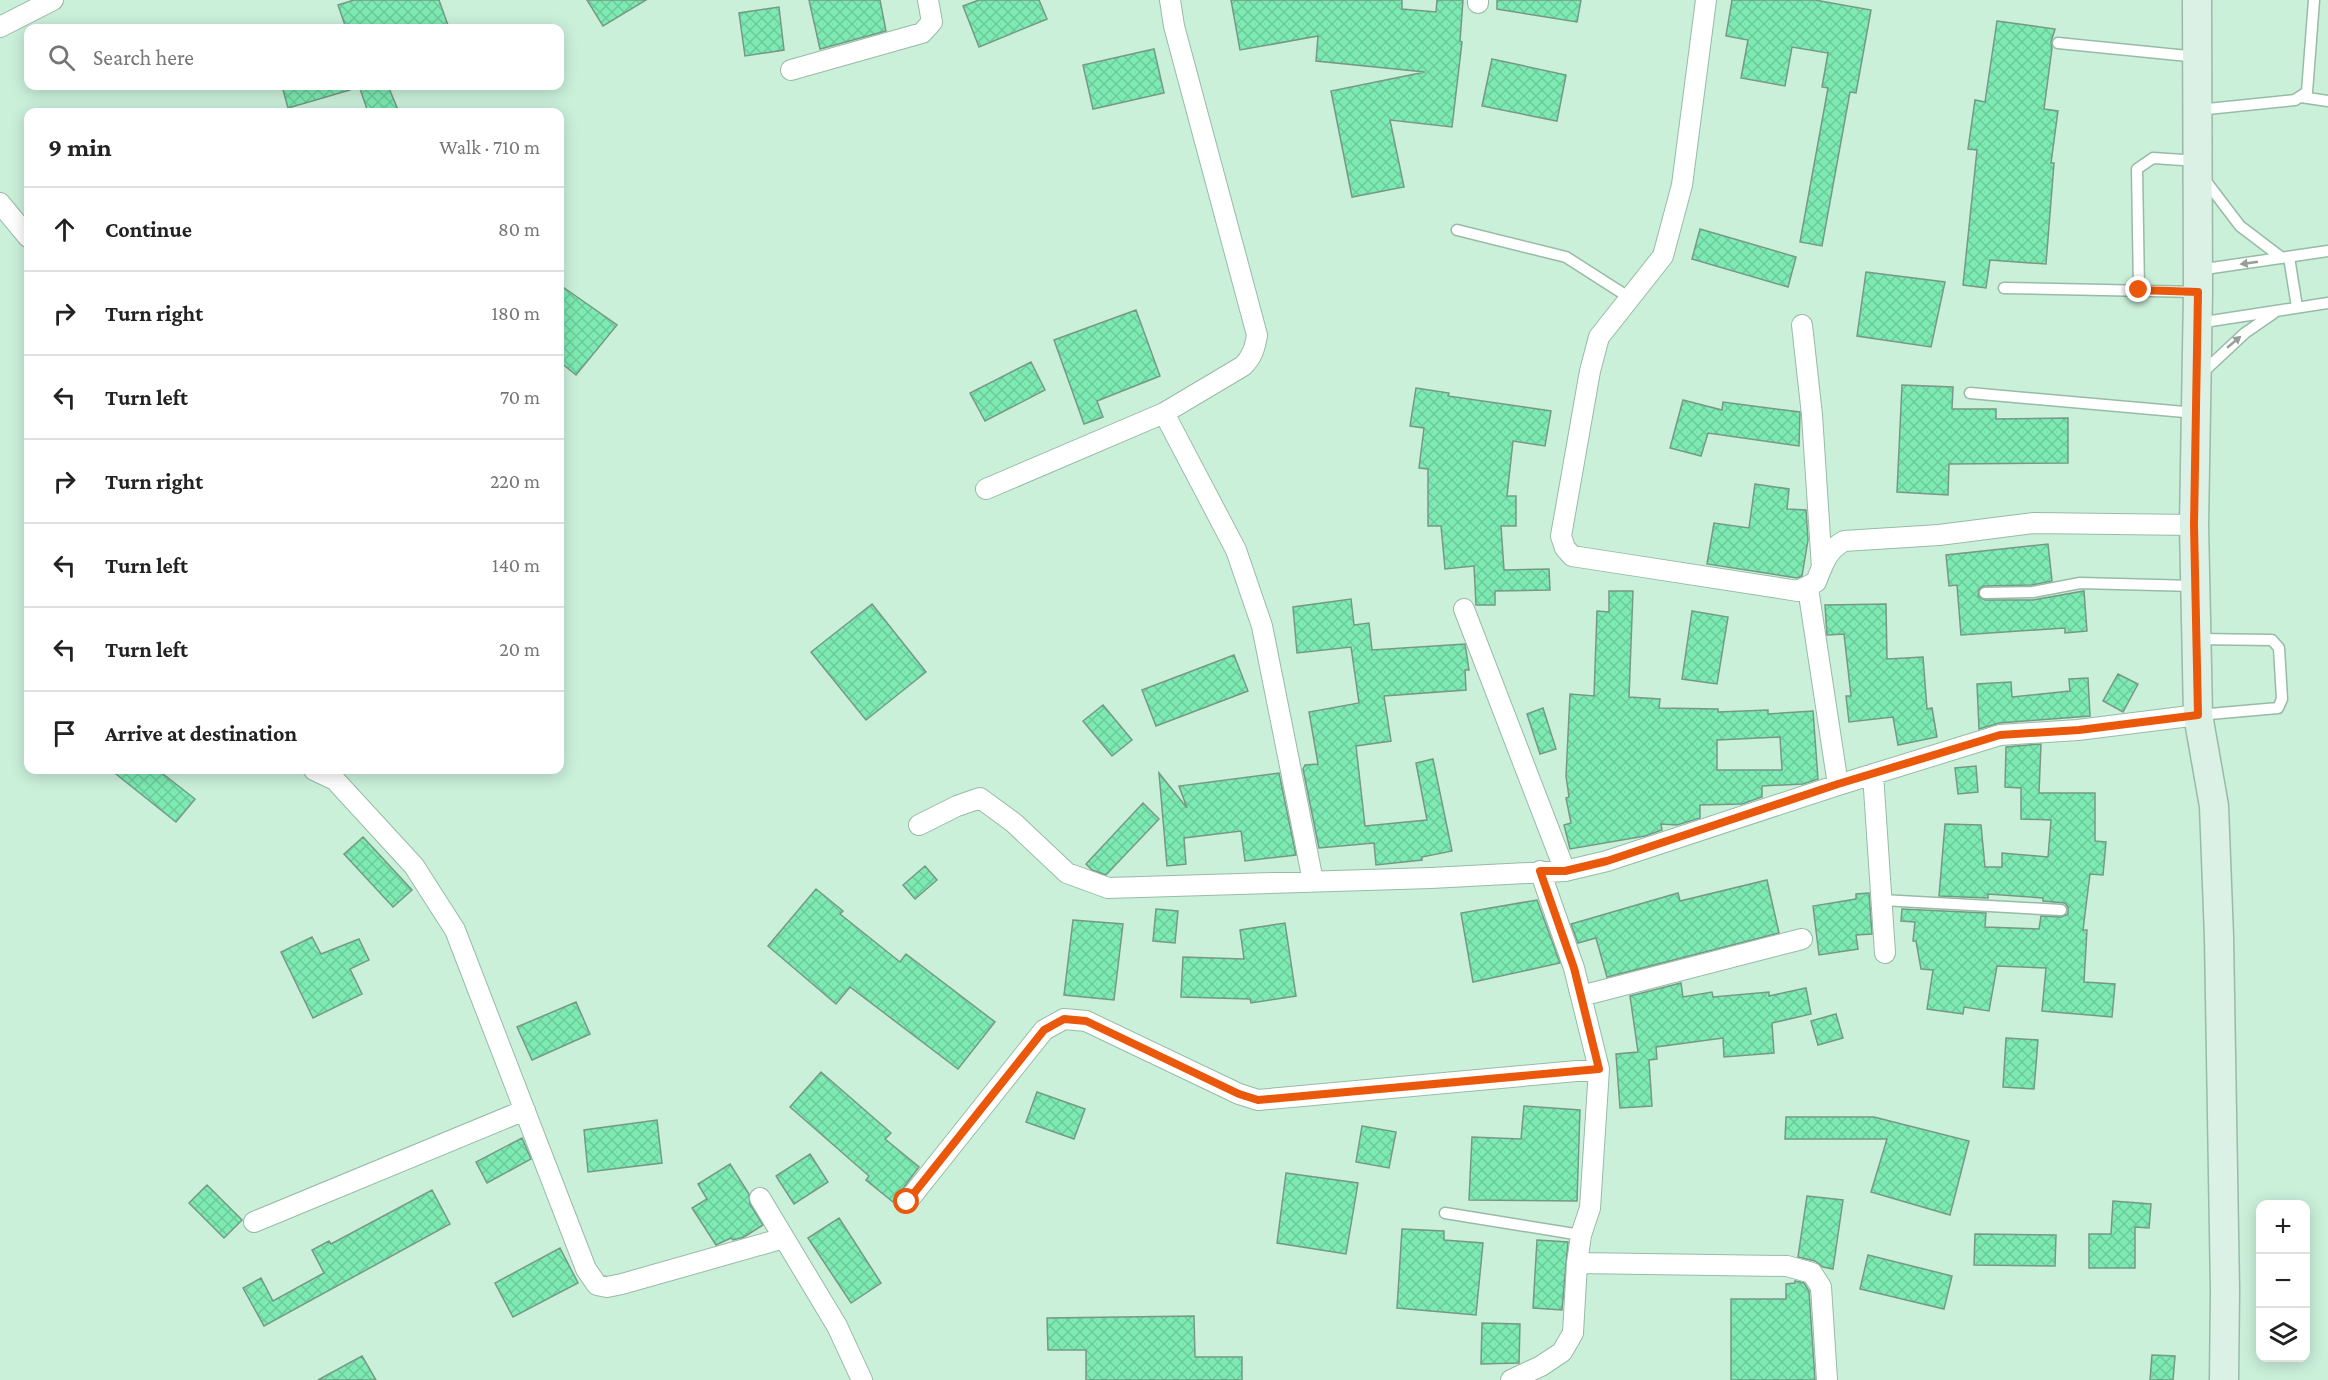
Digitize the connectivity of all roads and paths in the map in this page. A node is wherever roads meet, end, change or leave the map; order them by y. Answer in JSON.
{"nodes":[{"id":1,"x":53,"y":0,"type":"edge"},
{"id":2,"x":928,"y":0,"type":"edge"},
{"id":3,"x":1170,"y":0,"type":"edge"},
{"id":4,"x":1706,"y":0,"type":"edge"},
{"id":5,"x":2198,"y":0,"type":"edge"},
{"id":6,"x":2314,"y":0,"type":"edge"},
{"id":7,"x":0,"y":27,"type":"edge"},
{"id":8,"x":2058,"y":43,"type":"dead end"},
{"id":9,"x":2198,"y":57,"type":"junction"},
{"id":10,"x":790,"y":70,"type":"dead end"},
{"id":11,"x":2301,"y":97,"type":"junction"},
{"id":12,"x":2328,"y":101,"type":"edge"},
{"id":13,"x":2198,"y":110,"type":"junction"},
{"id":14,"x":2198,"y":165,"type":"junction"},
{"id":15,"x":0,"y":203,"type":"edge"},
{"id":16,"x":1457,"y":230,"type":"dead end"},
{"id":17,"x":24,"y":232,"type":"edge"},
{"id":18,"x":2328,"y":251,"type":"edge"},
{"id":19,"x":2286,"y":257,"type":"junction"},
{"id":20,"x":2198,"y":281,"type":"junction"},
{"id":21,"x":2004,"y":288,"type":"dead end"},
{"id":22,"x":2139,"y":290,"type":"junction"},
{"id":23,"x":1630,"y":298,"type":"junction"},
{"id":24,"x":2328,"y":303,"type":"edge"},
{"id":25,"x":2297,"y":308,"type":"junction"},
{"id":26,"x":2277,"y":311,"type":"junction"},
{"id":27,"x":2198,"y":323,"type":"junction"},
{"id":28,"x":1802,"y":325,"type":"dead end"},
{"id":29,"x":2197,"y":379,"type":"junction"},
{"id":30,"x":1970,"y":393,"type":"dead end"},
{"id":31,"x":1164,"y":413,"type":"junction"},
{"id":32,"x":2196,"y":413,"type":"junction"},
{"id":33,"x":986,"y":489,"type":"dead end"},
{"id":34,"x":2194,"y":525,"type":"junction"},
{"id":35,"x":1822,"y":568,"type":"junction"},
{"id":36,"x":2195,"y":586,"type":"junction"},
{"id":37,"x":1808,"y":588,"type":"junction"},
{"id":38,"x":1985,"y":593,"type":"dead end"},
{"id":39,"x":1464,"y":609,"type":"dead end"},
{"id":40,"x":2196,"y":639,"type":"junction"},
{"id":41,"x":2198,"y":715,"type":"junction"},
{"id":42,"x":322,"y":774,"type":"edge"},
{"id":43,"x":1873,"y":774,"type":"junction"},
{"id":44,"x":1838,"y":784,"type":"junction"},
{"id":45,"x":919,"y":825,"type":"dead end"},
{"id":46,"x":1540,"y":871,"type":"junction"},
{"id":47,"x":1565,"y":871,"type":"junction"},
{"id":48,"x":1312,"y":881,"type":"junction"},
{"id":49,"x":1882,"y":900,"type":"junction"},
{"id":50,"x":2061,"y":910,"type":"dead end"},
{"id":51,"x":1802,"y":939,"type":"dead end"},
{"id":52,"x":1885,"y":953,"type":"dead end"},
{"id":53,"x":1581,"y":996,"type":"junction"},
{"id":54,"x":1599,"y":1069,"type":"junction"},
{"id":55,"x":525,"y":1110,"type":"junction"},
{"id":56,"x":760,"y":1198,"type":"dead end"},
{"id":57,"x":907,"y":1202,"type":"dead end"},
{"id":58,"x":1446,"y":1213,"type":"dead end"},
{"id":59,"x":254,"y":1222,"type":"dead end"},
{"id":60,"x":1581,"y":1235,"type":"junction"},
{"id":61,"x":784,"y":1238,"type":"junction"},
{"id":62,"x":1577,"y":1263,"type":"junction"},
{"id":63,"x":862,"y":1380,"type":"edge"},
{"id":64,"x":1511,"y":1380,"type":"edge"},
{"id":65,"x":1827,"y":1380,"type":"edge"},
{"id":66,"x":2224,"y":1380,"type":"edge"}],
"edges":[{"from":1,"to":7,"type":"street"},
{"from":2,"to":10,"type":"street"},
{"from":3,"to":31,"type":"street"},
{"from":4,"to":23,"type":"street"},
{"from":5,"to":9,"type":"street"},
{"from":6,"to":11,"type":"lane"},
{"from":8,"to":9,"type":"lane"},
{"from":9,"to":13,"type":"street"},
{"from":11,"to":12,"type":"lane"},
{"from":11,"to":13,"type":"lane"},
{"from":13,"to":14,"type":"street"},
{"from":14,"to":19,"type":"lane"},
{"from":14,"to":20,"type":"street"},
{"from":14,"to":22,"type":"lane"},
{"from":15,"to":17,"type":"street"},
{"from":16,"to":23,"type":"lane"},
{"from":18,"to":19,"type":"lane"},
{"from":19,"to":20,"type":"lane","one_way":true},
{"from":19,"to":25,"type":"lane"},
{"from":20,"to":22,"type":"lane"},
{"from":20,"to":27,"type":"street"},
{"from":21,"to":22,"type":"lane"},
{"from":23,"to":37,"type":"street"},
{"from":24,"to":25,"type":"lane"},
{"from":25,"to":26,"type":"lane"},
{"from":26,"to":27,"type":"lane"},
{"from":29,"to":26,"type":"lane","one_way":true},
{"from":27,"to":29,"type":"street"},
{"from":28,"to":35,"type":"street"},
{"from":29,"to":32,"type":"street"},
{"from":30,"to":32,"type":"lane"},
{"from":31,"to":33,"type":"street"},
{"from":31,"to":48,"type":"street"},
{"from":32,"to":34,"type":"street"},
{"from":34,"to":35,"type":"street"},
{"from":34,"to":36,"type":"street"},
{"from":35,"to":37,"type":"street"},
{"from":36,"to":38,"type":"lane"},
{"from":36,"to":40,"type":"street"},
{"from":37,"to":44,"type":"street"},
{"from":39,"to":47,"type":"street"},
{"from":40,"to":41,"type":"street"},
{"from":40,"to":41,"type":"lane"},
{"from":41,"to":43,"type":"street"},
{"from":41,"to":66,"type":"street"},
{"from":42,"to":55,"type":"street"},
{"from":43,"to":44,"type":"street"},
{"from":43,"to":49,"type":"street"},
{"from":44,"to":47,"type":"street"},
{"from":45,"to":48,"type":"street"},
{"from":46,"to":47,"type":"street"},
{"from":46,"to":48,"type":"street"},
{"from":46,"to":53,"type":"street"},
{"from":49,"to":50,"type":"lane"},
{"from":49,"to":52,"type":"street"},
{"from":51,"to":53,"type":"street"},
{"from":53,"to":54,"type":"street"},
{"from":54,"to":57,"type":"street"},
{"from":54,"to":60,"type":"street"},
{"from":55,"to":59,"type":"street"},
{"from":55,"to":61,"type":"street"},
{"from":56,"to":61,"type":"street"},
{"from":58,"to":60,"type":"lane"},
{"from":60,"to":62,"type":"street"},
{"from":61,"to":63,"type":"street"},
{"from":62,"to":64,"type":"street"},
{"from":62,"to":65,"type":"street"}]}
